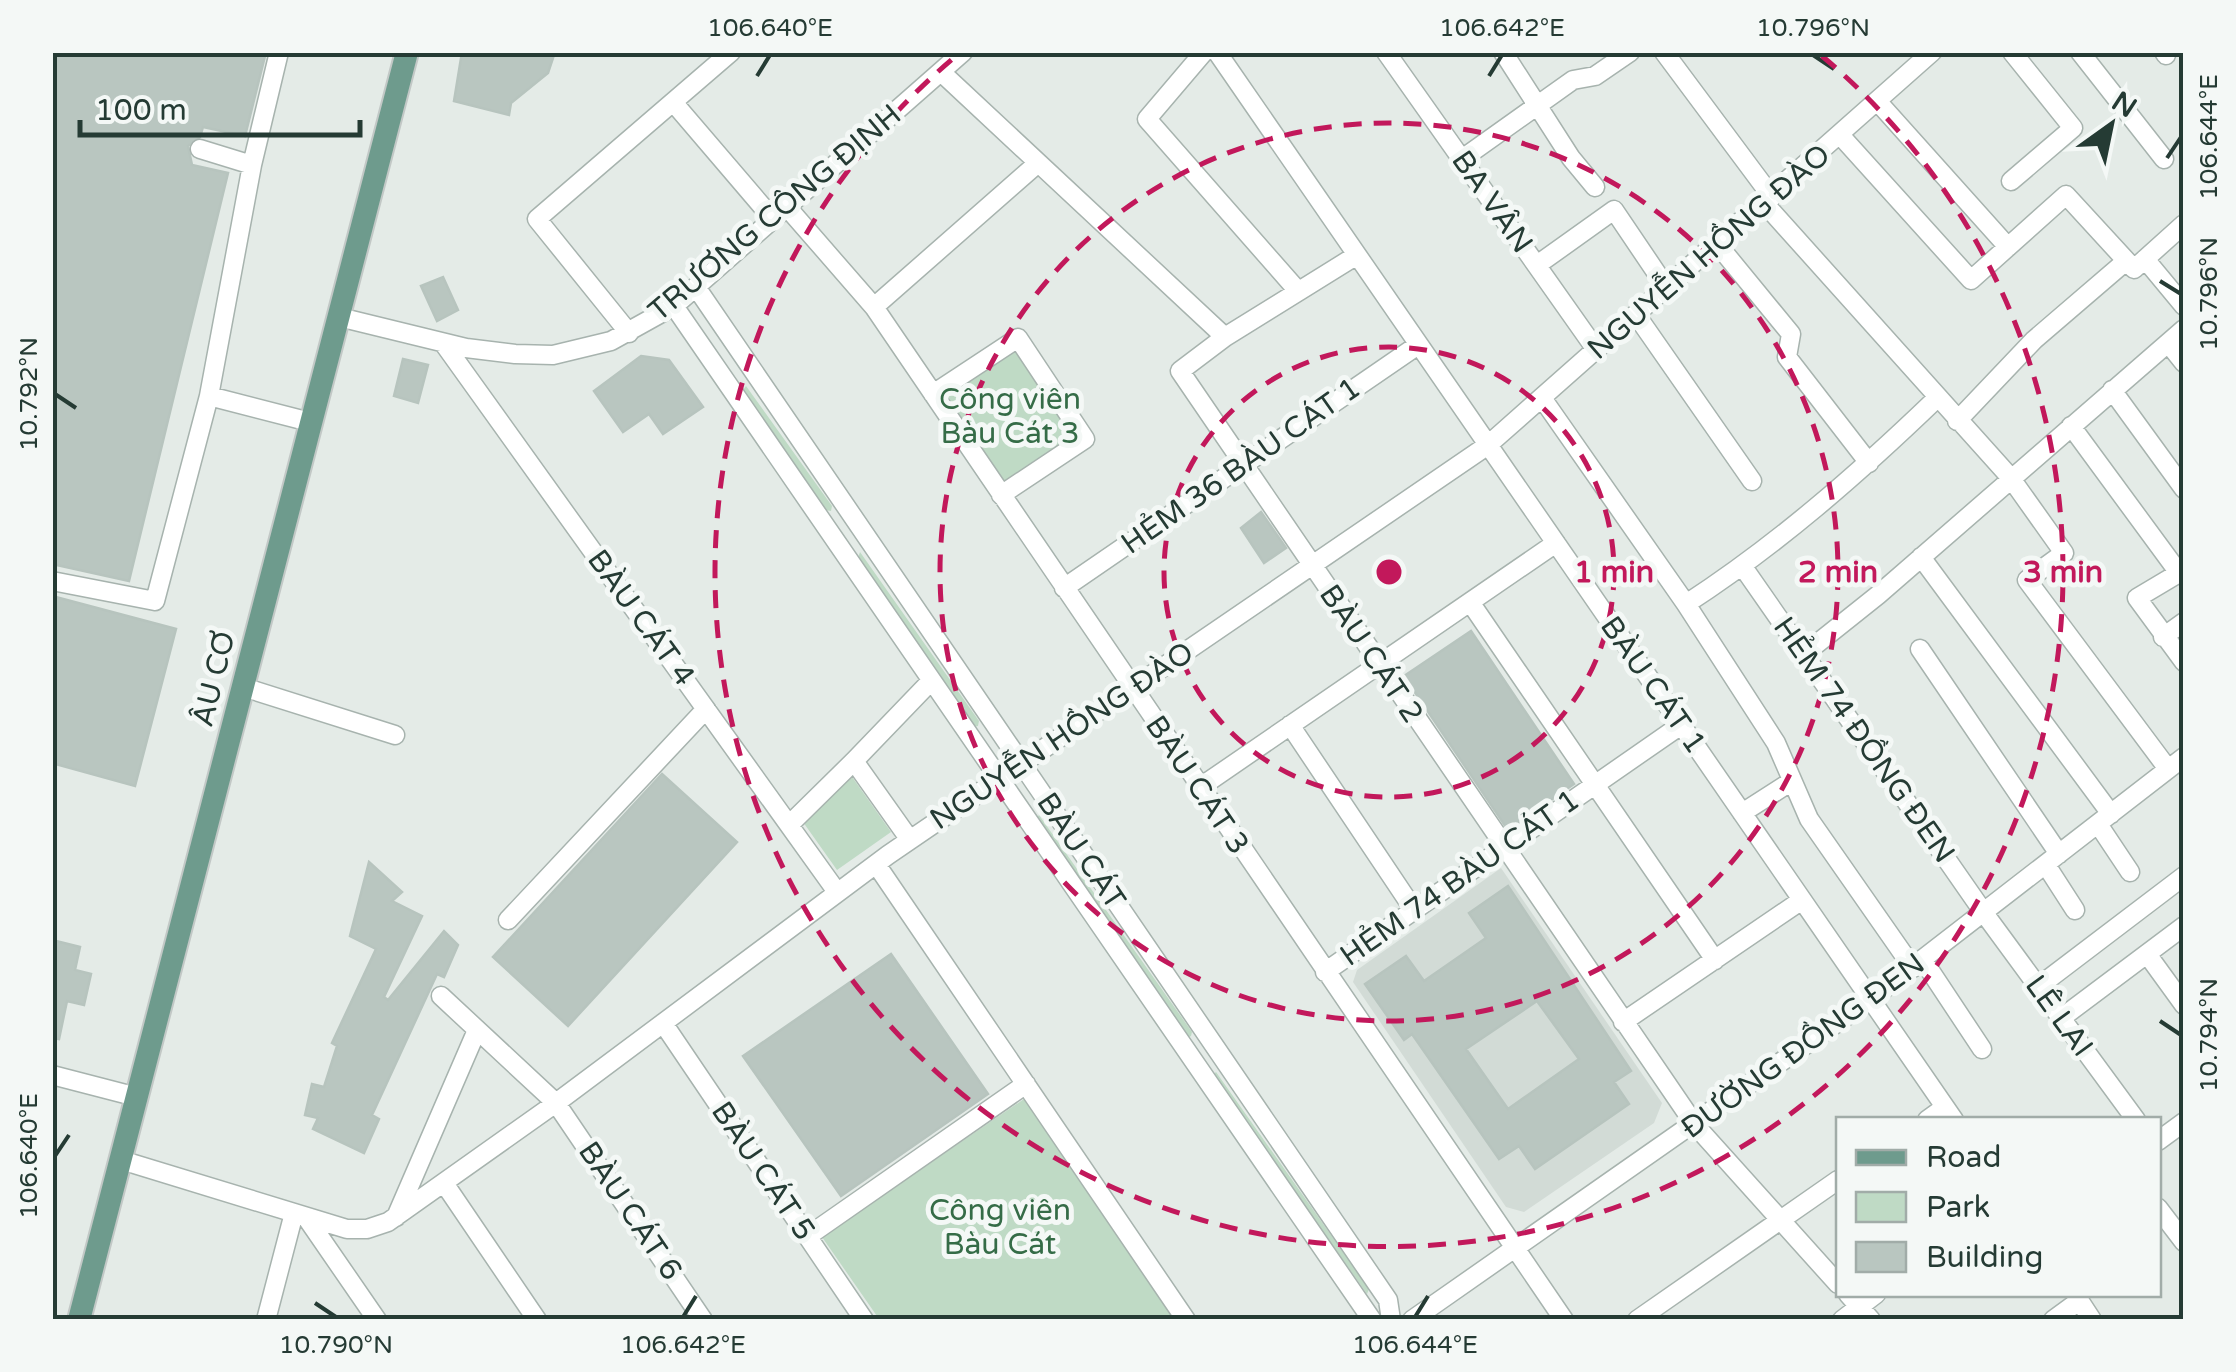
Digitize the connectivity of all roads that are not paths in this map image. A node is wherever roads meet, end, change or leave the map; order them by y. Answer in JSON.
{"nodes":[{"id":1,"x":279,"y":52,"type":"edge"},
{"id":2,"x":407,"y":52,"type":"edge"},
{"id":3,"x":731,"y":52,"type":"edge"},
{"id":4,"x":963,"y":52,"type":"edge"},
{"id":5,"x":1204,"y":52,"type":"edge"},
{"id":6,"x":1217,"y":52,"type":"edge"},
{"id":7,"x":1386,"y":52,"type":"edge"},
{"id":8,"x":1504,"y":52,"type":"edge"},
{"id":9,"x":1630,"y":52,"type":"edge"},
{"id":10,"x":1664,"y":52,"type":"edge"},
{"id":11,"x":2012,"y":52,"type":"edge"},
{"id":12,"x":2080,"y":52,"type":"edge"},
{"id":13,"x":1920,"y":56,"type":"edge"},
{"id":14,"x":941,"y":72,"type":"junction"},
{"id":15,"x":672,"y":102,"type":"junction"},
{"id":16,"x":1878,"y":102,"type":"junction"},
{"id":17,"x":1540,"y":104,"type":"junction"},
{"id":18,"x":1840,"y":136,"type":"junction"},
{"id":19,"x":200,"y":149,"type":"dead end"},
{"id":20,"x":1462,"y":159,"type":"junction"},
{"id":21,"x":2164,"y":159,"type":"dead end"},
{"id":22,"x":1038,"y":162,"type":"junction"},
{"id":23,"x":252,"y":164,"type":"junction"},
{"id":24,"x":2011,"y":181,"type":"dead end"},
{"id":25,"x":1595,"y":187,"type":"dead end"},
{"id":26,"x":1768,"y":200,"type":"junction"},
{"id":27,"x":780,"y":213,"type":"junction"},
{"id":28,"x":2184,"y":224,"type":"edge"},
{"id":29,"x":1718,"y":246,"type":"junction"},
{"id":30,"x":2008,"y":246,"type":"junction"},
{"id":31,"x":1357,"y":256,"type":"junction"},
{"id":32,"x":2135,"y":260,"type":"junction"},
{"id":33,"x":1537,"y":266,"type":"junction"},
{"id":34,"x":696,"y":287,"type":"junction"},
{"id":35,"x":1668,"y":290,"type":"junction"},
{"id":36,"x":1298,"y":291,"type":"junction"},
{"id":37,"x":674,"y":306,"type":"junction"},
{"id":38,"x":874,"y":306,"type":"junction"},
{"id":39,"x":2184,"y":306,"type":"edge"},
{"id":40,"x":1638,"y":316,"type":"junction"},
{"id":41,"x":339,"y":317,"type":"junction"},
{"id":42,"x":2184,"y":329,"type":"edge"},
{"id":43,"x":629,"y":333,"type":"junction"},
{"id":44,"x":1225,"y":337,"type":"junction"},
{"id":45,"x":2168,"y":343,"type":"junction"},
{"id":46,"x":444,"y":344,"type":"junction"},
{"id":47,"x":1418,"y":344,"type":"junction"},
{"id":48,"x":1597,"y":351,"type":"junction"},
{"id":49,"x":2184,"y":364,"type":"edge"},
{"id":50,"x":2112,"y":390,"type":"junction"},
{"id":51,"x":933,"y":394,"type":"junction"},
{"id":52,"x":210,"y":396,"type":"junction"},
{"id":53,"x":1542,"y":398,"type":"junction"},
{"id":54,"x":1936,"y":399,"type":"junction"},
{"id":55,"x":1957,"y":421,"type":"junction"},
{"id":56,"x":310,"y":422,"type":"junction"},
{"id":57,"x":2071,"y":426,"type":"junction"},
{"id":58,"x":1488,"y":445,"type":"junction"},
{"id":59,"x":1869,"y":463,"type":"junction"},
{"id":60,"x":1243,"y":465,"type":"junction"},
{"id":61,"x":2010,"y":477,"type":"junction"},
{"id":62,"x":1752,"y":481,"type":"dead end"},
{"id":63,"x":2184,"y":489,"type":"edge"},
{"id":64,"x":1001,"y":495,"type":"junction"},
{"id":65,"x":860,"y":527,"type":"junction"},
{"id":66,"x":836,"y":543,"type":"junction"},
{"id":67,"x":1556,"y":544,"type":"junction"},
{"id":68,"x":1921,"y":557,"type":"junction"},
{"id":69,"x":1311,"y":566,"type":"junction"},
{"id":70,"x":1744,"y":567,"type":"junction"},
{"id":71,"x":52,"y":580,"type":"edge"},
{"id":72,"x":1064,"y":588,"type":"junction"},
{"id":73,"x":1470,"y":602,"type":"junction"},
{"id":74,"x":1686,"y":604,"type":"junction"},
{"id":75,"x":2184,"y":622,"type":"edge"},
{"id":76,"x":2164,"y":638,"type":"junction"},
{"id":77,"x":1920,"y":649,"type":"dead end"},
{"id":78,"x":1804,"y":654,"type":"junction"},
{"id":79,"x":2184,"y":662,"type":"edge"},
{"id":80,"x":1379,"y":665,"type":"junction"},
{"id":81,"x":931,"y":681,"type":"junction"},
{"id":82,"x":243,"y":687,"type":"junction"},
{"id":83,"x":1131,"y":689,"type":"junction"},
{"id":84,"x":706,"y":709,"type":"junction"},
{"id":85,"x":1290,"y":725,"type":"junction"},
{"id":86,"x":1682,"y":726,"type":"junction"},
{"id":87,"x":395,"y":735,"type":"dead end"},
{"id":88,"x":2184,"y":757,"type":"edge"},
{"id":89,"x":854,"y":761,"type":"junction"},
{"id":90,"x":1021,"y":763,"type":"junction"},
{"id":91,"x":2168,"y":769,"type":"junction"},
{"id":92,"x":998,"y":778,"type":"junction"},
{"id":93,"x":1792,"y":781,"type":"junction"},
{"id":94,"x":1596,"y":784,"type":"junction"},
{"id":95,"x":1199,"y":788,"type":"junction"},
{"id":96,"x":1742,"y":814,"type":"junction"},
{"id":97,"x":2104,"y":819,"type":"junction"},
{"id":98,"x":789,"y":825,"type":"junction"},
{"id":99,"x":910,"y":840,"type":"junction"},
{"id":100,"x":1504,"y":848,"type":"junction"},
{"id":101,"x":2053,"y":859,"type":"junction"},
{"id":102,"x":876,"y":864,"type":"junction"},
{"id":103,"x":2130,"y":872,"type":"dead end"},
{"id":104,"x":2184,"y":876,"type":"edge"},
{"id":105,"x":837,"y":892,"type":"junction"},
{"id":106,"x":1802,"y":900,"type":"junction"},
{"id":107,"x":1414,"y":910,"type":"junction"},
{"id":108,"x":2075,"y":910,"type":"dead end"},
{"id":109,"x":1984,"y":912,"type":"junction"},
{"id":110,"x":508,"y":920,"type":"dead end"},
{"id":111,"x":2184,"y":926,"type":"edge"},
{"id":112,"x":2147,"y":954,"type":"junction"},
{"id":113,"x":1715,"y":960,"type":"junction"},
{"id":114,"x":1918,"y":964,"type":"junction"},
{"id":115,"x":1325,"y":972,"type":"junction"},
{"id":116,"x":2038,"y":987,"type":"junction"},
{"id":117,"x":441,"y":996,"type":"dead end"},
{"id":118,"x":1871,"y":1000,"type":"junction"},
{"id":119,"x":2184,"y":1005,"type":"edge"},
{"id":120,"x":2060,"y":1019,"type":"junction"},
{"id":121,"x":1623,"y":1022,"type":"junction"},
{"id":122,"x":662,"y":1023,"type":"junction"},
{"id":123,"x":477,"y":1030,"type":"junction"},
{"id":124,"x":1216,"y":1048,"type":"junction"},
{"id":125,"x":1982,"y":1049,"type":"dead end"},
{"id":126,"x":1193,"y":1064,"type":"junction"},
{"id":127,"x":52,"y":1075,"type":"edge"},
{"id":128,"x":1026,"y":1084,"type":"junction"},
{"id":129,"x":137,"y":1097,"type":"junction"},
{"id":130,"x":556,"y":1104,"type":"junction"},
{"id":131,"x":1949,"y":1113,"type":"edge"},
{"id":132,"x":2134,"y":1117,"type":"edge"},
{"id":133,"x":2184,"y":1122,"type":"edge"},
{"id":134,"x":1695,"y":1125,"type":"junction"},
{"id":135,"x":2161,"y":1139,"type":"edge"},
{"id":136,"x":121,"y":1160,"type":"junction"},
{"id":137,"x":1836,"y":1181,"type":"edge"},
{"id":138,"x":444,"y":1184,"type":"junction"},
{"id":139,"x":2161,"y":1212,"type":"edge"},
{"id":140,"x":300,"y":1215,"type":"junction"},
{"id":141,"x":396,"y":1217,"type":"junction"},
{"id":142,"x":1781,"y":1220,"type":"junction"},
{"id":143,"x":808,"y":1236,"type":"junction"},
{"id":144,"x":2184,"y":1242,"type":"edge"},
{"id":145,"x":1514,"y":1249,"type":"junction"},
{"id":146,"x":1836,"y":1282,"type":"edge"},
{"id":147,"x":2077,"y":1298,"type":"edge"},
{"id":148,"x":1859,"y":1307,"type":"edge"},
{"id":149,"x":375,"y":1318,"type":"edge"},
{"id":150,"x":79,"y":1320,"type":"edge"},
{"id":151,"x":266,"y":1320,"type":"edge"},
{"id":152,"x":537,"y":1320,"type":"edge"},
{"id":153,"x":704,"y":1320,"type":"edge"},
{"id":154,"x":864,"y":1320,"type":"edge"},
{"id":155,"x":1186,"y":1320,"type":"edge"},
{"id":156,"x":1372,"y":1320,"type":"edge"},
{"id":157,"x":1391,"y":1320,"type":"edge"},
{"id":158,"x":1412,"y":1320,"type":"edge"},
{"id":159,"x":1564,"y":1320,"type":"edge"},
{"id":160,"x":1636,"y":1320,"type":"edge"},
{"id":161,"x":1842,"y":1320,"type":"edge"},
{"id":162,"x":2052,"y":1320,"type":"edge"},
{"id":163,"x":2092,"y":1320,"type":"edge"}],
"edges":[{"from":1,"to":23,"type":"street"},
{"from":2,"to":41,"type":"main road","name":"ÂU CƠ"},
{"from":3,"to":15,"type":"street"},
{"from":4,"to":14,"type":"street","name":"TRƯƠNG CÔNG ĐỊNH"},
{"from":5,"to":36,"type":"street"},
{"from":6,"to":31,"type":"street","name":"BÀU CÁT 1"},
{"from":7,"to":20,"type":"street","name":"BA VÂN"},
{"from":8,"to":17,"type":"street"},
{"from":9,"to":17,"type":"street"},
{"from":10,"to":26,"type":"street"},
{"from":11,"to":24,"type":"street"},
{"from":12,"to":21,"type":"street"},
{"from":13,"to":16,"type":"street","name":"NGUYỄN HỒNG ĐÀO"},
{"from":14,"to":22,"type":"street"},
{"from":14,"to":27,"type":"street","name":"TRƯƠNG CÔNG ĐỊNH"},
{"from":15,"to":27,"type":"street","name":"BÀU CÁT 3"},
{"from":15,"to":43,"type":"street"},
{"from":16,"to":18,"type":"street","name":"NGUYỄN HỒNG ĐÀO"},
{"from":16,"to":30,"type":"street"},
{"from":17,"to":20,"type":"street"},
{"from":17,"to":25,"type":"street"},
{"from":18,"to":26,"type":"street","name":"NGUYỄN HỒNG ĐÀO"},
{"from":18,"to":30,"type":"street"},
{"from":19,"to":23,"type":"street"},
{"from":20,"to":33,"type":"street","name":"BA VÂN"},
{"from":22,"to":38,"type":"street"},
{"from":22,"to":44,"type":"street"},
{"from":23,"to":52,"type":"street"},
{"from":26,"to":29,"type":"street","name":"NGUYỄN HỒNG ĐÀO"},
{"from":26,"to":54,"type":"street"},
{"from":27,"to":34,"type":"street","name":"TRƯƠNG CÔNG ĐỊNH"},
{"from":27,"to":38,"type":"street","name":"BÀU CÁT 3"},
{"from":28,"to":32,"type":"street"},
{"from":29,"to":35,"type":"street","name":"NGUYỄN HỒNG ĐÀO"},
{"from":29,"to":59,"type":"street"},
{"from":30,"to":32,"type":"street"},
{"from":31,"to":36,"type":"street"},
{"from":31,"to":47,"type":"street","name":"BÀU CÁT 1"},
{"from":32,"to":39,"type":"street"},
{"from":32,"to":55,"type":"street"},
{"from":33,"to":35,"type":"street"},
{"from":33,"to":48,"type":"street","name":"BA VÂN"},
{"from":34,"to":37,"type":"street","name":"TRƯƠNG CÔNG ĐỊNH"},
{"from":34,"to":65,"type":"street","name":"BÀU CÁT"},
{"from":35,"to":40,"type":"street","name":"NGUYỄN HỒNG ĐÀO"},
{"from":36,"to":44,"type":"street"},
{"from":37,"to":43,"type":"street","name":"TRƯƠNG CÔNG ĐỊNH"},
{"from":37,"to":66,"type":"street","name":"BÀU CÁT"},
{"from":38,"to":51,"type":"street","name":"BÀU CÁT 3"},
{"from":40,"to":48,"type":"street","name":"NGUYỄN HỒNG ĐÀO"},
{"from":40,"to":62,"type":"street"},
{"from":41,"to":46,"type":"street","name":"TRƯƠNG CÔNG ĐỊNH"},
{"from":41,"to":56,"type":"main road","name":"ÂU CƠ"},
{"from":42,"to":45,"type":"street"},
{"from":43,"to":46,"type":"street","name":"TRƯƠNG CÔNG ĐỊNH"},
{"from":44,"to":60,"type":"street","name":"BÀU CÁT 2"},
{"from":45,"to":49,"type":"street"},
{"from":45,"to":50,"type":"street"},
{"from":46,"to":84,"type":"street","name":"BÀU CÁT 4"},
{"from":47,"to":58,"type":"street","name":"BÀU CÁT 1"},
{"from":47,"to":60,"type":"street","name":"HẺM 36 BÀU CÁT 1"},
{"from":48,"to":53,"type":"street","name":"NGUYỄN HỒNG ĐÀO"},
{"from":50,"to":57,"type":"street"},
{"from":50,"to":63,"type":"street"},
{"from":51,"to":64,"type":"street","name":"BÀU CÁT 3"},
{"from":51,"to":64,"type":"street"},
{"from":52,"to":56,"type":"street"},
{"from":52,"to":71,"type":"street"},
{"from":53,"to":58,"type":"street","name":"NGUYỄN HỒNG ĐÀO"},
{"from":53,"to":74,"type":"street"},
{"from":54,"to":55,"type":"street"},
{"from":54,"to":59,"type":"street"},
{"from":55,"to":61,"type":"street"},
{"from":56,"to":82,"type":"main road","name":"ÂU CƠ"},
{"from":57,"to":61,"type":"street"},
{"from":57,"to":76,"type":"street"},
{"from":58,"to":67,"type":"street","name":"BÀU CÁT 1"},
{"from":58,"to":69,"type":"street","name":"NGUYỄN HỒNG ĐÀO"},
{"from":59,"to":70,"type":"street"},
{"from":60,"to":69,"type":"street","name":"BÀU CÁT 2"},
{"from":60,"to":72,"type":"street","name":"HẺM 36 BÀU CÁT 1"},
{"from":61,"to":68,"type":"street"},
{"from":61,"to":91,"type":"street"},
{"from":64,"to":72,"type":"street","name":"BÀU CÁT 3"},
{"from":65,"to":66,"type":"street"},
{"from":65,"to":90,"type":"street","name":"BÀU CÁT"},
{"from":66,"to":81,"type":"street","name":"BÀU CÁT"},
{"from":67,"to":73,"type":"street"},
{"from":67,"to":86,"type":"street","name":"BÀU CÁT 1"},
{"from":68,"to":78,"type":"street"},
{"from":68,"to":97,"type":"street"},
{"from":69,"to":80,"type":"street","name":"BÀU CÁT 2"},
{"from":69,"to":83,"type":"street","name":"NGUYỄN HỒNG ĐÀO"},
{"from":70,"to":74,"type":"street"},
{"from":70,"to":78,"type":"street","name":"HẺM 74 ĐỒNG ĐEN"},
{"from":72,"to":83,"type":"street","name":"BÀU CÁT 3"},
{"from":73,"to":80,"type":"street"},
{"from":73,"to":94,"type":"street"},
{"from":74,"to":93,"type":"street"},
{"from":75,"to":76,"type":"street"},
{"from":76,"to":79,"type":"street"},
{"from":77,"to":101,"type":"street"},
{"from":78,"to":109,"type":"street","name":"HẺM 74 ĐỒNG ĐEN"},
{"from":80,"to":85,"type":"street"},
{"from":80,"to":100,"type":"street","name":"BÀU CÁT 2"},
{"from":81,"to":89,"type":"street"},
{"from":81,"to":92,"type":"street","name":"BÀU CÁT"},
{"from":82,"to":87,"type":"street"},
{"from":82,"to":129,"type":"main road","name":"ÂU CƠ"},
{"from":83,"to":90,"type":"street","name":"NGUYỄN HỒNG ĐÀO"},
{"from":83,"to":95,"type":"street","name":"BÀU CÁT 3"},
{"from":84,"to":98,"type":"street","name":"BÀU CÁT 4"},
{"from":84,"to":110,"type":"street"},
{"from":85,"to":95,"type":"street"},
{"from":85,"to":107,"type":"street"},
{"from":86,"to":94,"type":"street","name":"HẺM 74 BÀU CÁT 1"},
{"from":86,"to":96,"type":"street","name":"BÀU CÁT 1"},
{"from":88,"to":91,"type":"street","name":"ĐƯỜNG ĐỒNG ĐEN"},
{"from":89,"to":98,"type":"street"},
{"from":89,"to":99,"type":"street"},
{"from":90,"to":92,"type":"street","name":"NGUYỄN HỒNG ĐÀO"},
{"from":90,"to":124,"type":"street","name":"BÀU CÁT"},
{"from":91,"to":97,"type":"street","name":"ĐƯỜNG ĐỒNG ĐEN"},
{"from":92,"to":99,"type":"street","name":"NGUYỄN HỒNG ĐÀO"},
{"from":92,"to":126,"type":"street","name":"BÀU CÁT"},
{"from":93,"to":96,"type":"street"},
{"from":93,"to":114,"type":"street"},
{"from":94,"to":100,"type":"street","name":"HẺM 74 BÀU CÁT 1"},
{"from":94,"to":113,"type":"street","name":"HẺM 74 BÀU CÁT 1"},
{"from":95,"to":115,"type":"street","name":"BÀU CÁT 3"},
{"from":96,"to":106,"type":"street","name":"BÀU CÁT 1"},
{"from":97,"to":101,"type":"street","name":"ĐƯỜNG ĐỒNG ĐEN"},
{"from":97,"to":103,"type":"street"},
{"from":98,"to":105,"type":"street","name":"BÀU CÁT 4"},
{"from":99,"to":102,"type":"street","name":"NGUYỄN HỒNG ĐÀO"},
{"from":100,"to":107,"type":"street","name":"HẺM 74 BÀU CÁT 1"},
{"from":100,"to":121,"type":"street","name":"BÀU CÁT 2"},
{"from":101,"to":108,"type":"street"},
{"from":101,"to":109,"type":"street","name":"ĐƯỜNG ĐỒNG ĐEN"},
{"from":102,"to":105,"type":"street","name":"NGUYỄN HỒNG ĐÀO"},
{"from":102,"to":128,"type":"street"},
{"from":104,"to":116,"type":"street"},
{"from":105,"to":122,"type":"street","name":"NGUYỄN HỒNG ĐÀO"},
{"from":106,"to":113,"type":"street"},
{"from":106,"to":118,"type":"street","name":"BÀU CÁT 1"},
{"from":107,"to":115,"type":"street","name":"HẺM 74 BÀU CÁT 1"},
{"from":109,"to":114,"type":"street","name":"ĐƯỜNG ĐỒNG ĐEN"},
{"from":109,"to":116,"type":"street","name":"LÊ LAI"},
{"from":111,"to":112,"type":"street"},
{"from":112,"to":119,"type":"street"},
{"from":112,"to":120,"type":"street"},
{"from":113,"to":121,"type":"street"},
{"from":114,"to":118,"type":"street","name":"ĐƯỜNG ĐỒNG ĐEN"},
{"from":114,"to":125,"type":"street"},
{"from":115,"to":145,"type":"street","name":"BÀU CÁT 3"},
{"from":116,"to":120,"type":"street","name":"LÊ LAI"},
{"from":117,"to":123,"type":"street","name":"BÀU CÁT 6"},
{"from":118,"to":131,"type":"street","name":"BÀU CÁT 1"},
{"from":118,"to":134,"type":"street","name":"ĐƯỜNG ĐỒNG ĐEN"},
{"from":120,"to":132,"type":"street","name":"LÊ LAI"},
{"from":121,"to":134,"type":"street","name":"BÀU CÁT 2"},
{"from":122,"to":130,"type":"street","name":"NGUYỄN HỒNG ĐÀO"},
{"from":122,"to":143,"type":"street","name":"BÀU CÁT 5"},
{"from":123,"to":130,"type":"street","name":"BÀU CÁT 6"},
{"from":123,"to":141,"type":"street"},
{"from":124,"to":126,"type":"street"},
{"from":124,"to":157,"type":"street","name":"BÀU CÁT"},
{"from":126,"to":156,"type":"street","name":"BÀU CÁT"},
{"from":127,"to":129,"type":"street"},
{"from":128,"to":143,"type":"street"},
{"from":128,"to":155,"type":"street"},
{"from":129,"to":136,"type":"main road","name":"ÂU CƠ"},
{"from":130,"to":138,"type":"street","name":"NGUYỄN HỒNG ĐÀO"},
{"from":130,"to":153,"type":"street","name":"BÀU CÁT 6"},
{"from":133,"to":135,"type":"street"},
{"from":134,"to":142,"type":"street","name":"BÀU CÁT 2"},
{"from":134,"to":145,"type":"street","name":"ĐƯỜNG ĐỒNG ĐEN"},
{"from":136,"to":140,"type":"street","name":"NGUYỄN HỒNG ĐÀO"},
{"from":136,"to":150,"type":"main road","name":"ÂU CƠ"},
{"from":137,"to":142,"type":"street"},
{"from":138,"to":141,"type":"street","name":"NGUYỄN HỒNG ĐÀO"},
{"from":138,"to":152,"type":"street"},
{"from":139,"to":144,"type":"street"},
{"from":140,"to":141,"type":"street","name":"NGUYỄN HỒNG ĐÀO"},
{"from":140,"to":149,"type":"street"},
{"from":140,"to":151,"type":"street"},
{"from":142,"to":146,"type":"street","name":"BÀU CÁT 2"},
{"from":142,"to":160,"type":"street"},
{"from":143,"to":154,"type":"street","name":"BÀU CÁT 5"},
{"from":145,"to":158,"type":"street","name":"ĐƯỜNG ĐỒNG ĐEN"},
{"from":145,"to":159,"type":"street","name":"BÀU CÁT 3"},
{"from":147,"to":162,"type":"street"},
{"from":147,"to":163,"type":"street"},
{"from":148,"to":161,"type":"street"}]}
